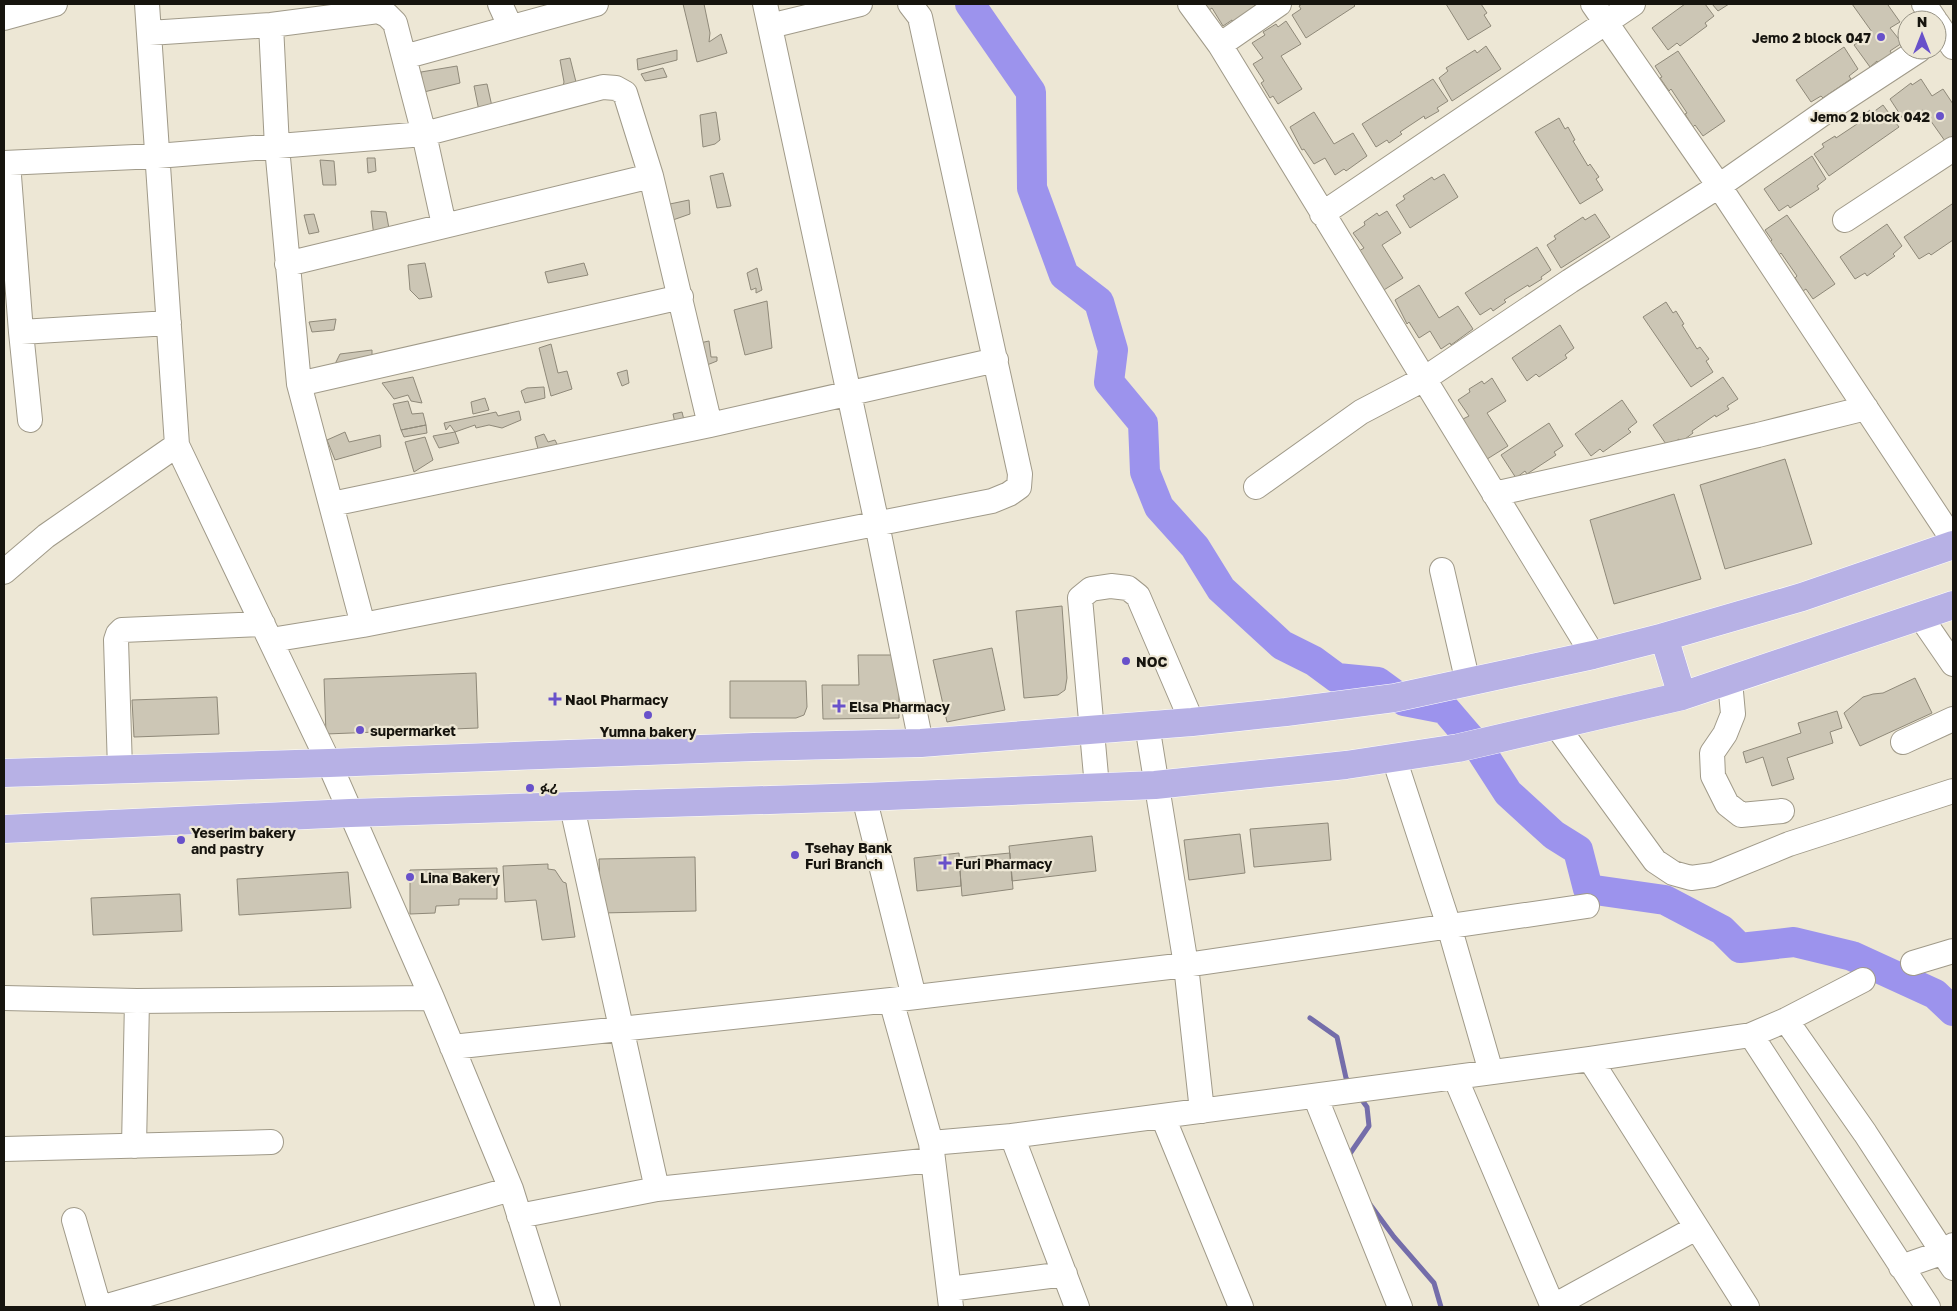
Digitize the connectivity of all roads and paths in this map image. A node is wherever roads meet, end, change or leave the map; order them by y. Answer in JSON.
{"nodes":[{"id":1,"x":55,"y":4,"type":"edge"},
{"id":2,"x":147,"y":4,"type":"edge"},
{"id":3,"x":500,"y":4,"type":"edge"},
{"id":4,"x":596,"y":4,"type":"edge"},
{"id":5,"x":860,"y":4,"type":"edge"},
{"id":6,"x":910,"y":4,"type":"edge"},
{"id":7,"x":1190,"y":4,"type":"edge"},
{"id":8,"x":1279,"y":4,"type":"edge"},
{"id":9,"x":1633,"y":4,"type":"edge"},
{"id":10,"x":1600,"y":13,"type":"edge"},
{"id":11,"x":767,"y":15,"type":"edge"},
{"id":12,"x":4,"y":18,"type":"edge"},
{"id":13,"x":271,"y":25,"type":"junction"},
{"id":14,"x":510,"y":26,"type":"junction"},
{"id":15,"x":149,"y":33,"type":"junction"},
{"id":16,"x":1220,"y":45,"type":"junction"},
{"id":17,"x":404,"y":57,"type":"junction"},
{"id":18,"x":1905,"y":60,"type":"edge"},
{"id":19,"x":424,"y":134,"type":"junction"},
{"id":20,"x":277,"y":147,"type":"junction"},
{"id":21,"x":1953,"y":150,"type":"edge"},
{"id":22,"x":157,"y":156,"type":"junction"},
{"id":23,"x":6,"y":163,"type":"edge"},
{"id":24,"x":652,"y":176,"type":"junction"},
{"id":25,"x":1720,"y":186,"type":"junction"},
{"id":26,"x":1322,"y":214,"type":"junction"},
{"id":27,"x":1846,"y":220,"type":"dead end"},
{"id":28,"x":444,"y":225,"type":"junction"},
{"id":29,"x":287,"y":264,"type":"junction"},
{"id":30,"x":11,"y":291,"type":"edge"},
{"id":31,"x":681,"y":297,"type":"junction"},
{"id":32,"x":169,"y":323,"type":"junction"},
{"id":33,"x":21,"y":332,"type":"junction"},
{"id":34,"x":996,"y":360,"type":"junction"},
{"id":35,"x":1424,"y":379,"type":"junction"},
{"id":36,"x":299,"y":384,"type":"junction"},
{"id":37,"x":848,"y":393,"type":"junction"},
{"id":38,"x":1866,"y":408,"type":"junction"},
{"id":39,"x":30,"y":420,"type":"dead end"},
{"id":40,"x":710,"y":424,"type":"junction"},
{"id":41,"x":177,"y":445,"type":"junction"},
{"id":42,"x":1256,"y":487,"type":"dead end"},
{"id":43,"x":1494,"y":494,"type":"junction"},
{"id":44,"x":332,"y":504,"type":"junction"},
{"id":45,"x":877,"y":524,"type":"junction"},
{"id":46,"x":1953,"y":540,"type":"edge"},
{"id":47,"x":1953,"y":545,"type":"edge"},
{"id":48,"x":1442,"y":570,"type":"dead end"},
{"id":49,"x":4,"y":572,"type":"edge"},
{"id":50,"x":1953,"y":605,"type":"edge"},
{"id":51,"x":1920,"y":616,"type":"junction"},
{"id":52,"x":364,"y":625,"type":"junction"},
{"id":53,"x":267,"y":632,"type":"junction"},
{"id":54,"x":1664,"y":637,"type":"junction"},
{"id":55,"x":1594,"y":656,"type":"junction"},
{"id":56,"x":1953,"y":664,"type":"edge"},
{"id":57,"x":1730,"y":681,"type":"junction"},
{"id":58,"x":1468,"y":683,"type":"junction"},
{"id":59,"x":1682,"y":696,"type":"junction"},
{"id":60,"x":1953,"y":719,"type":"edge"},
{"id":61,"x":1192,"y":722,"type":"junction"},
{"id":62,"x":1147,"y":725,"type":"junction"},
{"id":63,"x":1556,"y":725,"type":"junction"},
{"id":64,"x":1091,"y":730,"type":"junction"},
{"id":65,"x":1903,"y":742,"type":"dead end"},
{"id":66,"x":921,"y":743,"type":"junction"},
{"id":67,"x":1394,"y":758,"type":"junction"},
{"id":68,"x":329,"y":763,"type":"junction"},
{"id":69,"x":120,"y":769,"type":"junction"},
{"id":70,"x":4,"y":773,"type":"edge"},
{"id":71,"x":1156,"y":786,"type":"junction"},
{"id":72,"x":1097,"y":787,"type":"junction"},
{"id":73,"x":1953,"y":791,"type":"edge"},
{"id":74,"x":864,"y":797,"type":"junction"},
{"id":75,"x":572,"y":807,"type":"junction"},
{"id":76,"x":1782,"y":811,"type":"dead end"},
{"id":77,"x":350,"y":813,"type":"junction"},
{"id":78,"x":4,"y":829,"type":"edge"},
{"id":79,"x":1587,"y":906,"type":"dead end"},
{"id":80,"x":1449,"y":926,"type":"junction"},
{"id":81,"x":1953,"y":951,"type":"edge"},
{"id":82,"x":1913,"y":963,"type":"dead end"},
{"id":83,"x":1186,"y":965,"type":"junction"},
{"id":84,"x":1864,"y":980,"type":"dead end"},
{"id":85,"x":4,"y":998,"type":"edge"},
{"id":86,"x":432,"y":998,"type":"junction"},
{"id":87,"x":903,"y":999,"type":"junction"},
{"id":88,"x":137,"y":1001,"type":"junction"},
{"id":89,"x":1786,"y":1020,"type":"junction"},
{"id":90,"x":622,"y":1030,"type":"junction"},
{"id":91,"x":1751,"y":1034,"type":"junction"},
{"id":92,"x":452,"y":1047,"type":"junction"},
{"id":93,"x":1590,"y":1059,"type":"junction"},
{"id":94,"x":1491,"y":1072,"type":"junction"},
{"id":95,"x":1456,"y":1077,"type":"junction"},
{"id":96,"x":1315,"y":1096,"type":"junction"},
{"id":97,"x":1202,"y":1111,"type":"junction"},
{"id":98,"x":1163,"y":1116,"type":"junction"},
{"id":99,"x":1012,"y":1136,"type":"junction"},
{"id":100,"x":271,"y":1142,"type":"dead end"},
{"id":101,"x":134,"y":1146,"type":"junction"},
{"id":102,"x":4,"y":1149,"type":"edge"},
{"id":103,"x":932,"y":1152,"type":"junction"},
{"id":104,"x":511,"y":1189,"type":"junction"},
{"id":105,"x":657,"y":1189,"type":"junction"},
{"id":106,"x":519,"y":1216,"type":"junction"},
{"id":107,"x":74,"y":1220,"type":"dead end"},
{"id":108,"x":1696,"y":1228,"type":"junction"},
{"id":109,"x":1950,"y":1255,"type":"edge"},
{"id":110,"x":1901,"y":1267,"type":"junction"},
{"id":111,"x":1065,"y":1274,"type":"junction"},
{"id":112,"x":945,"y":1302,"type":"edge"},
{"id":113,"x":98,"y":1307,"type":"edge"},
{"id":114,"x":104,"y":1307,"type":"edge"},
{"id":115,"x":548,"y":1307,"type":"edge"},
{"id":116,"x":1077,"y":1307,"type":"edge"},
{"id":117,"x":1241,"y":1307,"type":"edge"},
{"id":118,"x":1400,"y":1307,"type":"edge"},
{"id":119,"x":1553,"y":1307,"type":"edge"},
{"id":120,"x":1747,"y":1307,"type":"edge"},
{"id":121,"x":1928,"y":1307,"type":"edge"}],
"edges":[{"from":1,"to":12,"type":"street"},
{"from":2,"to":15,"type":"street"},
{"from":3,"to":14,"type":"street"},
{"from":4,"to":14,"type":"street"},
{"from":5,"to":11,"type":"street"},
{"from":6,"to":34,"type":"street"},
{"from":7,"to":16,"type":"street"},
{"from":8,"to":16,"type":"street"},
{"from":9,"to":10,"type":"street"},
{"from":10,"to":25,"type":"street"},
{"from":10,"to":26,"type":"street"},
{"from":11,"to":37,"type":"street"},
{"from":13,"to":15,"type":"street"},
{"from":13,"to":17,"type":"street"},
{"from":13,"to":20,"type":"street"},
{"from":14,"to":17,"type":"street"},
{"from":15,"to":22,"type":"street"},
{"from":16,"to":26,"type":"street"},
{"from":17,"to":19,"type":"street"},
{"from":18,"to":25,"type":"street"},
{"from":19,"to":20,"type":"street"},
{"from":19,"to":24,"type":"street"},
{"from":19,"to":28,"type":"street"},
{"from":20,"to":22,"type":"street"},
{"from":20,"to":29,"type":"street"},
{"from":21,"to":27,"type":"street"},
{"from":22,"to":23,"type":"street"},
{"from":22,"to":32,"type":"street"},
{"from":23,"to":30,"type":"street"},
{"from":24,"to":28,"type":"street"},
{"from":24,"to":31,"type":"street"},
{"from":25,"to":35,"type":"street"},
{"from":25,"to":38,"type":"street"},
{"from":26,"to":35,"type":"street"},
{"from":28,"to":29,"type":"street"},
{"from":29,"to":36,"type":"street"},
{"from":30,"to":33,"type":"street"},
{"from":31,"to":36,"type":"street"},
{"from":31,"to":40,"type":"street"},
{"from":32,"to":33,"type":"street"},
{"from":32,"to":41,"type":"street"},
{"from":33,"to":39,"type":"street"},
{"from":34,"to":37,"type":"street"},
{"from":34,"to":45,"type":"street"},
{"from":35,"to":42,"type":"street"},
{"from":35,"to":43,"type":"street"},
{"from":36,"to":44,"type":"street"},
{"from":37,"to":40,"type":"street"},
{"from":37,"to":45,"type":"street"},
{"from":38,"to":43,"type":"street"},
{"from":38,"to":46,"type":"street"},
{"from":40,"to":44,"type":"street"},
{"from":41,"to":49,"type":"street"},
{"from":41,"to":53,"type":"street"},
{"from":43,"to":55,"type":"street"},
{"from":44,"to":52,"type":"street"},
{"from":45,"to":52,"type":"street"},
{"from":45,"to":66,"type":"street"},
{"from":47,"to":54,"type":"main road"},
{"from":48,"to":58,"type":"street"},
{"from":50,"to":51,"type":"main road"},
{"from":51,"to":56,"type":"street"},
{"from":51,"to":57,"type":"main road"},
{"from":52,"to":53,"type":"street"},
{"from":53,"to":68,"type":"street"},
{"from":53,"to":69,"type":"street"},
{"from":54,"to":55,"type":"main road"},
{"from":54,"to":59,"type":"main road"},
{"from":55,"to":58,"type":"main road"},
{"from":57,"to":59,"type":"main road"},
{"from":57,"to":76,"type":"street"},
{"from":58,"to":61,"type":"main road"},
{"from":59,"to":63,"type":"main road"},
{"from":60,"to":65,"type":"street"},
{"from":61,"to":62,"type":"main road"},
{"from":61,"to":64,"type":"street"},
{"from":62,"to":64,"type":"main road"},
{"from":62,"to":71,"type":"street"},
{"from":63,"to":67,"type":"main road"},
{"from":63,"to":73,"type":"street"},
{"from":64,"to":66,"type":"main road"},
{"from":64,"to":72,"type":"street"},
{"from":66,"to":68,"type":"main road"},
{"from":67,"to":71,"type":"main road"},
{"from":67,"to":80,"type":"street"},
{"from":68,"to":69,"type":"main road"},
{"from":68,"to":77,"type":"street"},
{"from":69,"to":70,"type":"main road"},
{"from":71,"to":72,"type":"main road"},
{"from":71,"to":83,"type":"street"},
{"from":72,"to":74,"type":"main road"},
{"from":74,"to":75,"type":"main road"},
{"from":74,"to":87,"type":"street"},
{"from":75,"to":77,"type":"main road"},
{"from":75,"to":90,"type":"street"},
{"from":77,"to":78,"type":"main road"},
{"from":77,"to":86,"type":"street"},
{"from":79,"to":80,"type":"street"},
{"from":80,"to":83,"type":"street"},
{"from":80,"to":94,"type":"street"},
{"from":81,"to":82,"type":"street"},
{"from":83,"to":87,"type":"street"},
{"from":83,"to":97,"type":"street"},
{"from":84,"to":89,"type":"street"},
{"from":85,"to":88,"type":"street"},
{"from":86,"to":88,"type":"street"},
{"from":86,"to":92,"type":"street"},
{"from":87,"to":90,"type":"street"},
{"from":87,"to":103,"type":"street"},
{"from":88,"to":101,"type":"street"},
{"from":89,"to":91,"type":"street"},
{"from":89,"to":109,"type":"street"},
{"from":90,"to":92,"type":"street"},
{"from":90,"to":105,"type":"street"},
{"from":91,"to":93,"type":"street"},
{"from":91,"to":110,"type":"street"},
{"from":92,"to":104,"type":"street"},
{"from":93,"to":94,"type":"street"},
{"from":93,"to":108,"type":"street"},
{"from":94,"to":95,"type":"street"},
{"from":95,"to":96,"type":"street"},
{"from":95,"to":119,"type":"street"},
{"from":96,"to":97,"type":"street"},
{"from":96,"to":118,"type":"street"},
{"from":97,"to":98,"type":"street"},
{"from":98,"to":99,"type":"street"},
{"from":98,"to":117,"type":"street"},
{"from":99,"to":103,"type":"street"},
{"from":99,"to":111,"type":"street"},
{"from":100,"to":101,"type":"street"},
{"from":101,"to":102,"type":"street"},
{"from":103,"to":105,"type":"street"},
{"from":103,"to":112,"type":"street"},
{"from":104,"to":106,"type":"street"},
{"from":104,"to":114,"type":"street"},
{"from":105,"to":106,"type":"street"},
{"from":106,"to":115,"type":"street"},
{"from":107,"to":113,"type":"street"},
{"from":108,"to":119,"type":"street"},
{"from":108,"to":120,"type":"street"},
{"from":109,"to":110,"type":"street"},
{"from":110,"to":121,"type":"street"},
{"from":111,"to":112,"type":"street"},
{"from":111,"to":116,"type":"street"}]}
